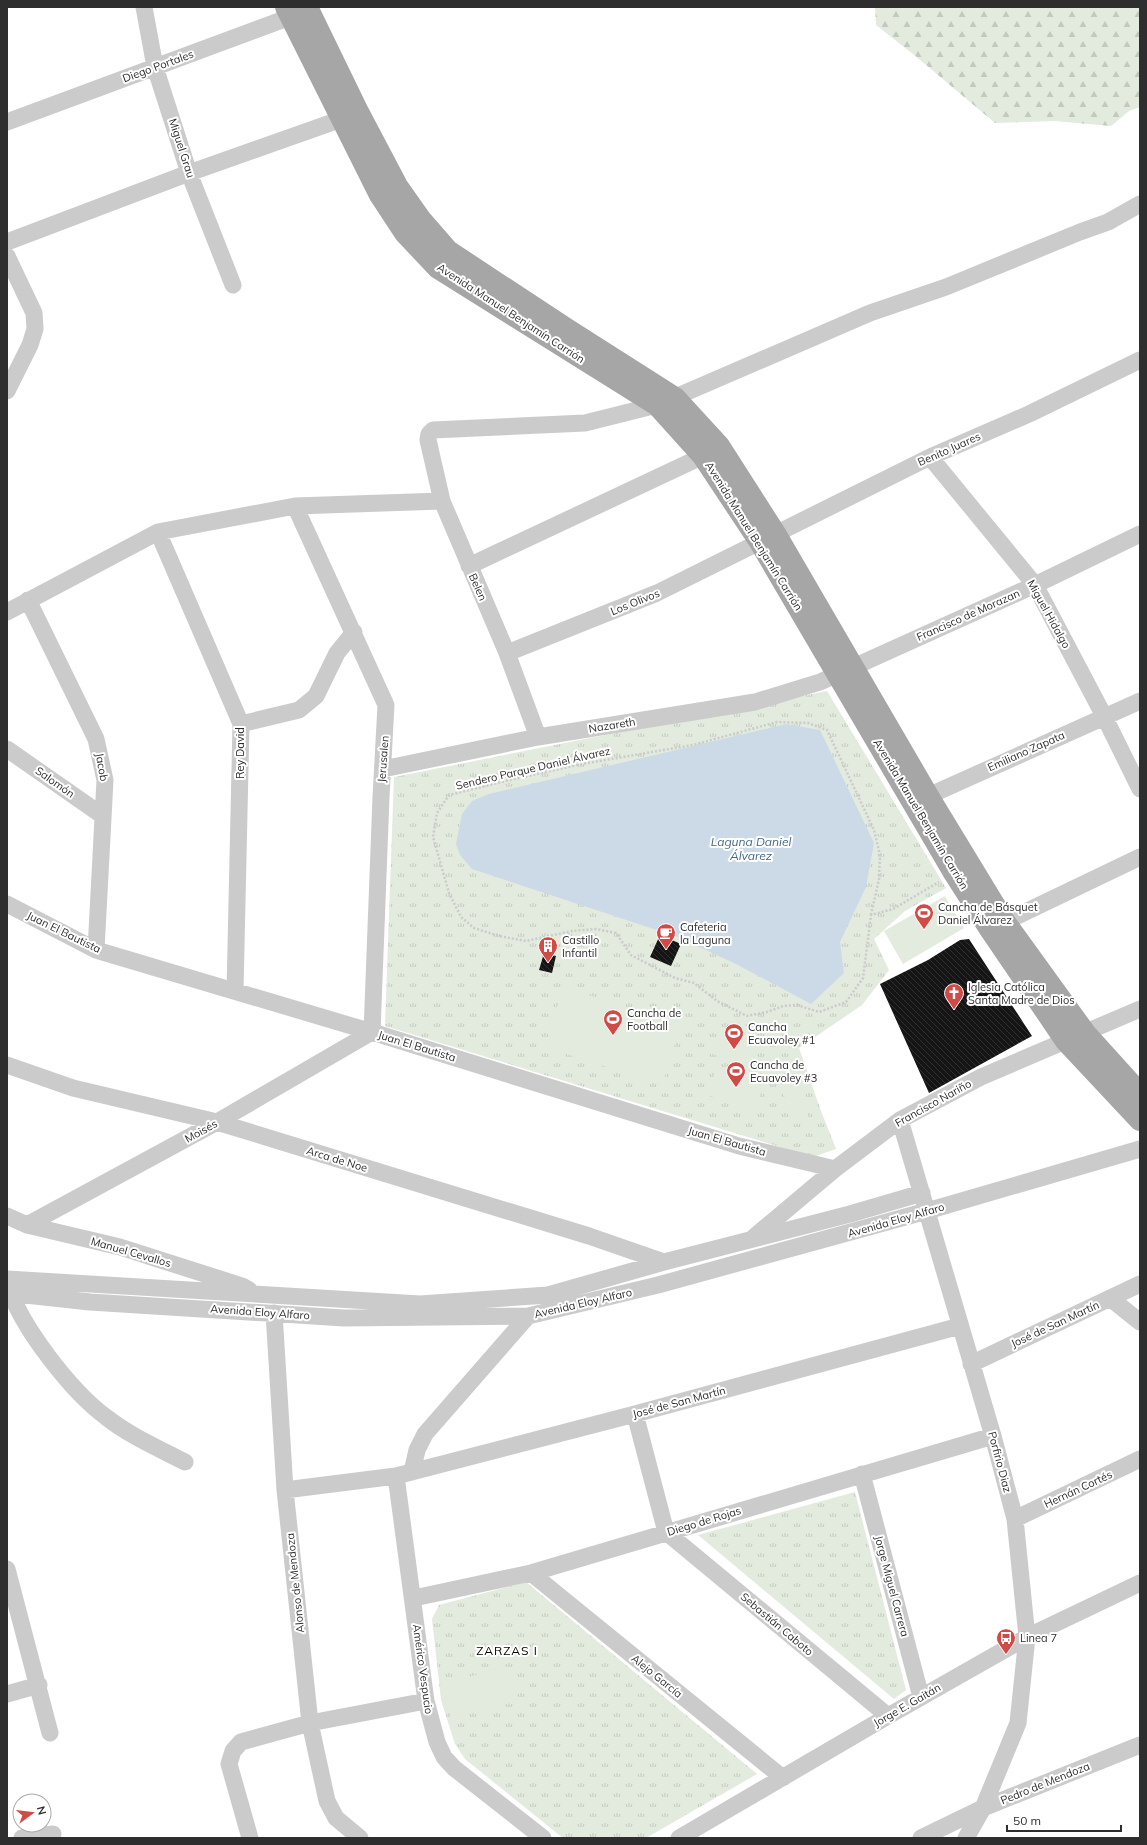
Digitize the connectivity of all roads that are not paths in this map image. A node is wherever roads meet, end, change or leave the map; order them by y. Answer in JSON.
{"nodes":[{"id":1,"x":144,"y":7,"type":"edge"},
{"id":2,"x":298,"y":10,"type":"edge"},
{"id":3,"x":155,"y":67,"type":"junction"},
{"id":4,"x":350,"y":116,"type":"junction"},
{"id":5,"x":7,"y":122,"type":"edge"},
{"id":6,"x":189,"y":173,"type":"junction"},
{"id":7,"x":1140,"y":204,"type":"edge"},
{"id":8,"x":7,"y":242,"type":"edge"},
{"id":9,"x":7,"y":256,"type":"edge"},
{"id":10,"x":233,"y":286,"type":"dead end"},
{"id":11,"x":1140,"y":360,"type":"edge"},
{"id":12,"x":7,"y":392,"type":"edge"},
{"id":13,"x":666,"y":402,"type":"junction"},
{"id":14,"x":703,"y":456,"type":"junction"},
{"id":15,"x":930,"y":457,"type":"junction"},
{"id":16,"x":442,"y":500,"type":"junction"},
{"id":17,"x":295,"y":506,"type":"junction"},
{"id":18,"x":158,"y":532,"type":"junction"},
{"id":19,"x":1140,"y":534,"type":"edge"},
{"id":20,"x":768,"y":538,"type":"junction"},
{"id":21,"x":469,"y":566,"type":"junction"},
{"id":22,"x":1034,"y":585,"type":"junction"},
{"id":23,"x":28,"y":600,"type":"junction"},
{"id":24,"x":7,"y":612,"type":"edge"},
{"id":25,"x":354,"y":632,"type":"junction"},
{"id":26,"x":507,"y":653,"type":"junction"},
{"id":27,"x":846,"y":670,"type":"junction"},
{"id":28,"x":1140,"y":701,"type":"edge"},
{"id":29,"x":1104,"y":716,"type":"junction"},
{"id":30,"x":241,"y":724,"type":"junction"},
{"id":31,"x":538,"y":737,"type":"junction"},
{"id":32,"x":7,"y":749,"type":"edge"},
{"id":33,"x":382,"y":769,"type":"junction"},
{"id":34,"x":1140,"y":789,"type":"edge"},
{"id":35,"x":920,"y":799,"type":"junction"},
{"id":36,"x":103,"y":816,"type":"junction"},
{"id":37,"x":1140,"y":857,"type":"edge"},
{"id":38,"x":7,"y":904,"type":"edge"},
{"id":39,"x":997,"y":925,"type":"junction"},
{"id":40,"x":96,"y":950,"type":"junction"},
{"id":41,"x":235,"y":991,"type":"junction"},
{"id":42,"x":1140,"y":1009,"type":"edge"},
{"id":43,"x":372,"y":1032,"type":"junction"},
{"id":44,"x":1075,"y":1037,"type":"junction"},
{"id":45,"x":7,"y":1065,"type":"edge"},
{"id":46,"x":1140,"y":1094,"type":"edge"},
{"id":47,"x":900,"y":1120,"type":"junction"},
{"id":48,"x":1140,"y":1120,"type":"edge"},
{"id":49,"x":217,"y":1122,"type":"junction"},
{"id":50,"x":1140,"y":1149,"type":"edge"},
{"id":51,"x":834,"y":1169,"type":"junction"},
{"id":52,"x":922,"y":1193,"type":"junction"},
{"id":53,"x":927,"y":1212,"type":"junction"},
{"id":54,"x":7,"y":1216,"type":"edge"},
{"id":55,"x":28,"y":1225,"type":"junction"},
{"id":56,"x":751,"y":1240,"type":"junction"},
{"id":57,"x":664,"y":1262,"type":"junction"},
{"id":58,"x":721,"y":1267,"type":"junction"},
{"id":59,"x":1140,"y":1284,"type":"edge"},
{"id":60,"x":8,"y":1287,"type":"edge"},
{"id":61,"x":1110,"y":1298,"type":"junction"},
{"id":62,"x":251,"y":1303,"type":"junction"},
{"id":63,"x":274,"y":1313,"type":"junction"},
{"id":64,"x":528,"y":1316,"type":"junction"},
{"id":65,"x":1140,"y":1322,"type":"edge"},
{"id":66,"x":960,"y":1326,"type":"junction"},
{"id":67,"x":971,"y":1364,"type":"junction"},
{"id":68,"x":635,"y":1414,"type":"junction"},
{"id":69,"x":993,"y":1436,"type":"junction"},
{"id":70,"x":1140,"y":1459,"type":"edge"},
{"id":71,"x":185,"y":1462,"type":"dead end"},
{"id":72,"x":404,"y":1474,"type":"junction"},
{"id":73,"x":862,"y":1474,"type":"junction"},
{"id":74,"x":285,"y":1490,"type":"junction"},
{"id":75,"x":1015,"y":1519,"type":"junction"},
{"id":76,"x":666,"y":1532,"type":"junction"},
{"id":77,"x":7,"y":1569,"type":"edge"},
{"id":78,"x":531,"y":1573,"type":"junction"},
{"id":79,"x":1140,"y":1583,"type":"edge"},
{"id":80,"x":414,"y":1598,"type":"junction"},
{"id":81,"x":1027,"y":1637,"type":"junction"},
{"id":82,"x":38,"y":1684,"type":"junction"},
{"id":83,"x":7,"y":1694,"type":"edge"},
{"id":84,"x":921,"y":1697,"type":"junction"},
{"id":85,"x":426,"y":1701,"type":"junction"},
{"id":86,"x":888,"y":1716,"type":"junction"},
{"id":87,"x":310,"y":1723,"type":"junction"},
{"id":88,"x":50,"y":1733,"type":"dead end"},
{"id":89,"x":1140,"y":1745,"type":"edge"},
{"id":90,"x":783,"y":1778,"type":"junction"},
{"id":91,"x":983,"y":1808,"type":"junction"},
{"id":92,"x":52,"y":1834,"type":"dead end"},
{"id":93,"x":22,"y":1838,"type":"edge"},
{"id":94,"x":250,"y":1838,"type":"edge"},
{"id":95,"x":360,"y":1838,"type":"edge"},
{"id":96,"x":543,"y":1838,"type":"edge"},
{"id":97,"x":679,"y":1838,"type":"edge"},
{"id":98,"x":921,"y":1838,"type":"edge"},
{"id":99,"x":966,"y":1838,"type":"edge"}],
"edges":[{"from":1,"to":3,"type":"street","name":"Miguel Grau"},
{"from":2,"to":3,"type":"street","name":"Diego Portales"},
{"from":2,"to":4,"type":"main road","name":"Avenida Manuel Benjamín Carrión"},
{"from":3,"to":5,"type":"street","name":"Diego Portales"},
{"from":3,"to":6,"type":"street","name":"Miguel Grau"},
{"from":4,"to":6,"type":"street"},
{"from":4,"to":13,"type":"main road","name":"Avenida Manuel Benjamín Carrión"},
{"from":6,"to":8,"type":"street"},
{"from":6,"to":10,"type":"street","name":"Miguel Grau"},
{"from":7,"to":13,"type":"street"},
{"from":9,"to":12,"type":"street"},
{"from":11,"to":15,"type":"street","name":"Benito Juares"},
{"from":13,"to":14,"type":"main road","name":"Avenida Manuel Benjamín Carrión"},
{"from":13,"to":16,"type":"street","name":"Belen"},
{"from":13,"to":20,"type":"main road","name":"Avenida Manuel Benjamín Carrión"},
{"from":14,"to":20,"type":"main road","name":"Avenida Manuel Benjamín Carrión"},
{"from":14,"to":21,"type":"street"},
{"from":15,"to":20,"type":"street","name":"Benito Juares"},
{"from":15,"to":22,"type":"street","name":"Miguel Hidalgo"},
{"from":16,"to":17,"type":"street"},
{"from":16,"to":21,"type":"street","name":"Belen"},
{"from":17,"to":18,"type":"street"},
{"from":17,"to":25,"type":"street","name":"Jerusalen"},
{"from":18,"to":23,"type":"street"},
{"from":18,"to":30,"type":"street","name":"Rey David"},
{"from":19,"to":22,"type":"street","name":"Francisco de Morazan"},
{"from":20,"to":26,"type":"street","name":"Los Olivos"},
{"from":20,"to":27,"type":"main road","name":"Avenida Manuel Benjamín Carrión"},
{"from":21,"to":26,"type":"street","name":"Belen"},
{"from":22,"to":27,"type":"street","name":"Francisco de Morazan"},
{"from":22,"to":29,"type":"street","name":"Miguel Hidalgo"},
{"from":23,"to":24,"type":"street"},
{"from":23,"to":36,"type":"street","name":"Jacob"},
{"from":25,"to":30,"type":"street"},
{"from":25,"to":33,"type":"street","name":"Jerusalen"},
{"from":26,"to":31,"type":"street","name":"Belen"},
{"from":27,"to":31,"type":"street","name":"Nazareth"},
{"from":27,"to":35,"type":"main road","name":"Avenida Manuel Benjamín Carrión"},
{"from":28,"to":29,"type":"street","name":"Emiliano Zapata"},
{"from":29,"to":34,"type":"street","name":"Miguel Hidalgo"},
{"from":29,"to":35,"type":"street","name":"Emiliano Zapata"},
{"from":30,"to":41,"type":"street","name":"Rey David"},
{"from":31,"to":33,"type":"street","name":"Nazareth"},
{"from":32,"to":36,"type":"street","name":"Salomón"},
{"from":33,"to":43,"type":"street","name":"Jerusalen"},
{"from":35,"to":39,"type":"main road","name":"Avenida Manuel Benjamín Carrión"},
{"from":35,"to":39,"type":"main road","name":"Avenida Manuel Benjamín Carrión"},
{"from":36,"to":40,"type":"street","name":"Jacob"},
{"from":37,"to":39,"type":"street"},
{"from":38,"to":40,"type":"street","name":"Juan El Bautista"},
{"from":39,"to":44,"type":"main road","name":"Avenida Manuel Benjamín Carrión"},
{"from":40,"to":41,"type":"street","name":"Juan El Bautista"},
{"from":41,"to":43,"type":"street","name":"Juan El Bautista"},
{"from":42,"to":44,"type":"street","name":"Francisco Nariño"},
{"from":43,"to":49,"type":"street","name":"Moisés"},
{"from":43,"to":51,"type":"street","name":"Juan El Bautista"},
{"from":44,"to":46,"type":"main road","name":"Avenida Manuel Benjamín Carrión"},
{"from":44,"to":47,"type":"street","name":"Francisco Nariño"},
{"from":44,"to":48,"type":"main road","name":"Avenida Manuel Benjamín Carrión"},
{"from":45,"to":49,"type":"street","name":"Arca de Noe"},
{"from":47,"to":51,"type":"street","name":"Francisco Nariño"},
{"from":47,"to":52,"type":"street","name":"Porfirio Diaz"},
{"from":49,"to":55,"type":"street","name":"Moisés"},
{"from":49,"to":57,"type":"street","name":"Arca de Noe"},
{"from":50,"to":53,"type":"street","name":"Avenida Eloy Alfaro"},
{"from":51,"to":56,"type":"street","name":"Francisco Nariño"},
{"from":52,"to":53,"type":"street","name":"Porfirio Diaz"},
{"from":52,"to":56,"type":"street","name":"Avenida Eloy Alfaro"},
{"from":53,"to":58,"type":"street","name":"Avenida Eloy Alfaro"},
{"from":53,"to":66,"type":"street","name":"Porfirio Diaz"},
{"from":54,"to":55,"type":"street","name":"Manuel Cevallos"},
{"from":55,"to":62,"type":"street","name":"Manuel Cevallos"},
{"from":56,"to":57,"type":"street","name":"Avenida Eloy Alfaro"},
{"from":56,"to":58,"type":"street","name":"Francisco Nariño"},
{"from":57,"to":62,"type":"street","name":"Avenida Eloy Alfaro"},
{"from":58,"to":64,"type":"street","name":"Avenida Eloy Alfaro"},
{"from":59,"to":61,"type":"street","name":"José de San Martín"},
{"from":60,"to":62,"type":"street","name":"Avenida Eloy Alfaro"},
{"from":60,"to":71,"type":"street"},
{"from":61,"to":65,"type":"street"},
{"from":61,"to":67,"type":"street","name":"José de San Martín"},
{"from":62,"to":63,"type":"street","name":"Avenida Eloy Alfaro"},
{"from":63,"to":64,"type":"street","name":"Avenida Eloy Alfaro"},
{"from":63,"to":74,"type":"street","name":"Alonso de Mendoza"},
{"from":64,"to":72,"type":"street","name":"Américo Vespucio"},
{"from":66,"to":67,"type":"street","name":"Porfirio Diaz"},
{"from":66,"to":68,"type":"street","name":"José de San Martín"},
{"from":67,"to":69,"type":"street","name":"Porfirio Diaz"},
{"from":68,"to":72,"type":"street","name":"José de San Martín"},
{"from":68,"to":76,"type":"street"},
{"from":69,"to":73,"type":"street","name":"Diego de Rojas"},
{"from":69,"to":75,"type":"street","name":"Porfirio Diaz"},
{"from":70,"to":75,"type":"street","name":"Hernán Cortés"},
{"from":72,"to":74,"type":"street","name":"José de San Martín"},
{"from":72,"to":80,"type":"street","name":"Américo Vespucio"},
{"from":73,"to":76,"type":"street","name":"Diego de Rojas"},
{"from":73,"to":84,"type":"street","name":"Jorge Miguel Carrera"},
{"from":74,"to":87,"type":"street","name":"Alonso de Mendoza"},
{"from":75,"to":81,"type":"street","name":"Porfirio Diaz"},
{"from":76,"to":78,"type":"street","name":"Diego de Rojas"},
{"from":76,"to":86,"type":"street","name":"Sebastián Caboto"},
{"from":77,"to":82,"type":"street"},
{"from":78,"to":80,"type":"street","name":"Diego de Rojas"},
{"from":78,"to":90,"type":"street","name":"Alejo García"},
{"from":79,"to":81,"type":"street","name":"Jorge E. Gaitán"},
{"from":80,"to":85,"type":"street","name":"Américo Vespucio"},
{"from":81,"to":84,"type":"street","name":"Jorge E. Gaitán"},
{"from":81,"to":91,"type":"street","name":"Porfirio Diaz"},
{"from":82,"to":83,"type":"street"},
{"from":82,"to":88,"type":"street"},
{"from":84,"to":86,"type":"street","name":"Jorge E. Gaitán"},
{"from":85,"to":87,"type":"street"},
{"from":85,"to":96,"type":"street","name":"Américo Vespucio"},
{"from":86,"to":90,"type":"street","name":"Jorge E. Gaitán"},
{"from":87,"to":94,"type":"street"},
{"from":87,"to":95,"type":"street","name":"Alonso de Mendoza"},
{"from":89,"to":91,"type":"street","name":"Pedro de Mendoza"},
{"from":90,"to":97,"type":"street","name":"Jorge E. Gaitán"},
{"from":91,"to":98,"type":"street"},
{"from":91,"to":99,"type":"street"},
{"from":92,"to":93,"type":"street"}]}
